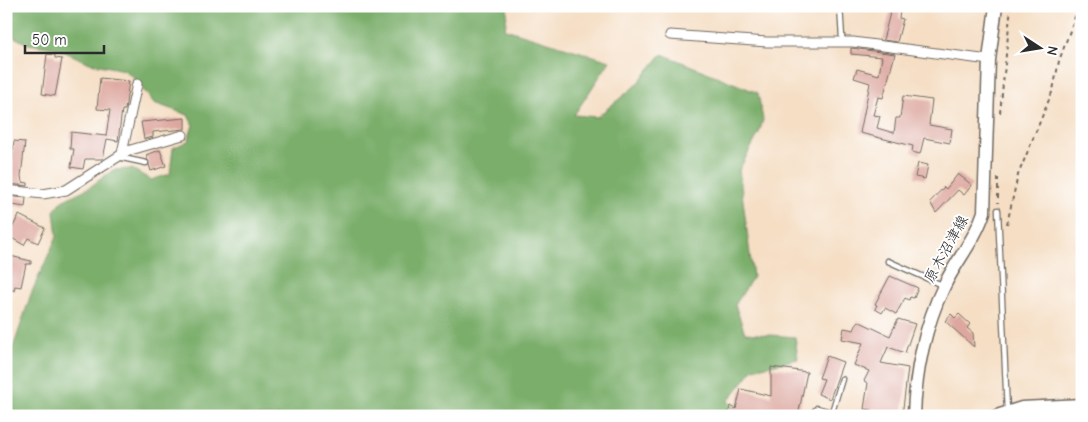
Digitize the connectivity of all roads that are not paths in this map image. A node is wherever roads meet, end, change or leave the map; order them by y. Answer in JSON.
{"nodes":[{"id":1,"x":840,"y":6,"type":"edge"},
{"id":2,"x":996,"y":6,"type":"edge"},
{"id":3,"x":670,"y":35,"type":"dead end"},
{"id":4,"x":846,"y":42,"type":"junction"},
{"id":5,"x":990,"y":60,"type":"junction"},
{"id":6,"x":137,"y":84,"type":"dead end"},
{"id":7,"x":184,"y":134,"type":"dead end"},
{"id":8,"x":119,"y":155,"type":"junction"},
{"id":9,"x":146,"y":163,"type":"dead end"},
{"id":10,"x":6,"y":190,"type":"edge"},
{"id":11,"x":998,"y":210,"type":"road end"},
{"id":12,"x":888,"y":261,"type":"dead end"},
{"id":13,"x":944,"y":286,"type":"junction"},
{"id":14,"x":842,"y":379,"type":"dead end"},
{"id":15,"x":1082,"y":405,"type":"edge"},
{"id":16,"x":832,"y":412,"type":"junction"},
{"id":17,"x":1005,"y":412,"type":"edge"},
{"id":18,"x":811,"y":416,"type":"edge"},
{"id":19,"x":846,"y":416,"type":"edge"},
{"id":20,"x":914,"y":416,"type":"edge"}],
"edges":[{"from":1,"to":4,"type":"lane"},
{"from":2,"to":5,"type":"main road","name":"原木沼津線"},
{"from":3,"to":4,"type":"street"},
{"from":4,"to":5,"type":"street"},
{"from":5,"to":13,"type":"main road","name":"原木沼津線"},
{"from":6,"to":8,"type":"street"},
{"from":7,"to":8,"type":"street"},
{"from":8,"to":9,"type":"lane"},
{"from":8,"to":10,"type":"street"},
{"from":11,"to":17,"type":"lane"},
{"from":12,"to":13,"type":"lane"},
{"from":13,"to":20,"type":"main road","name":"原木沼津線"},
{"from":14,"to":16,"type":"lane"},
{"from":15,"to":17,"type":"main road"},
{"from":16,"to":18,"type":"lane"},
{"from":16,"to":19,"type":"lane"}]}
